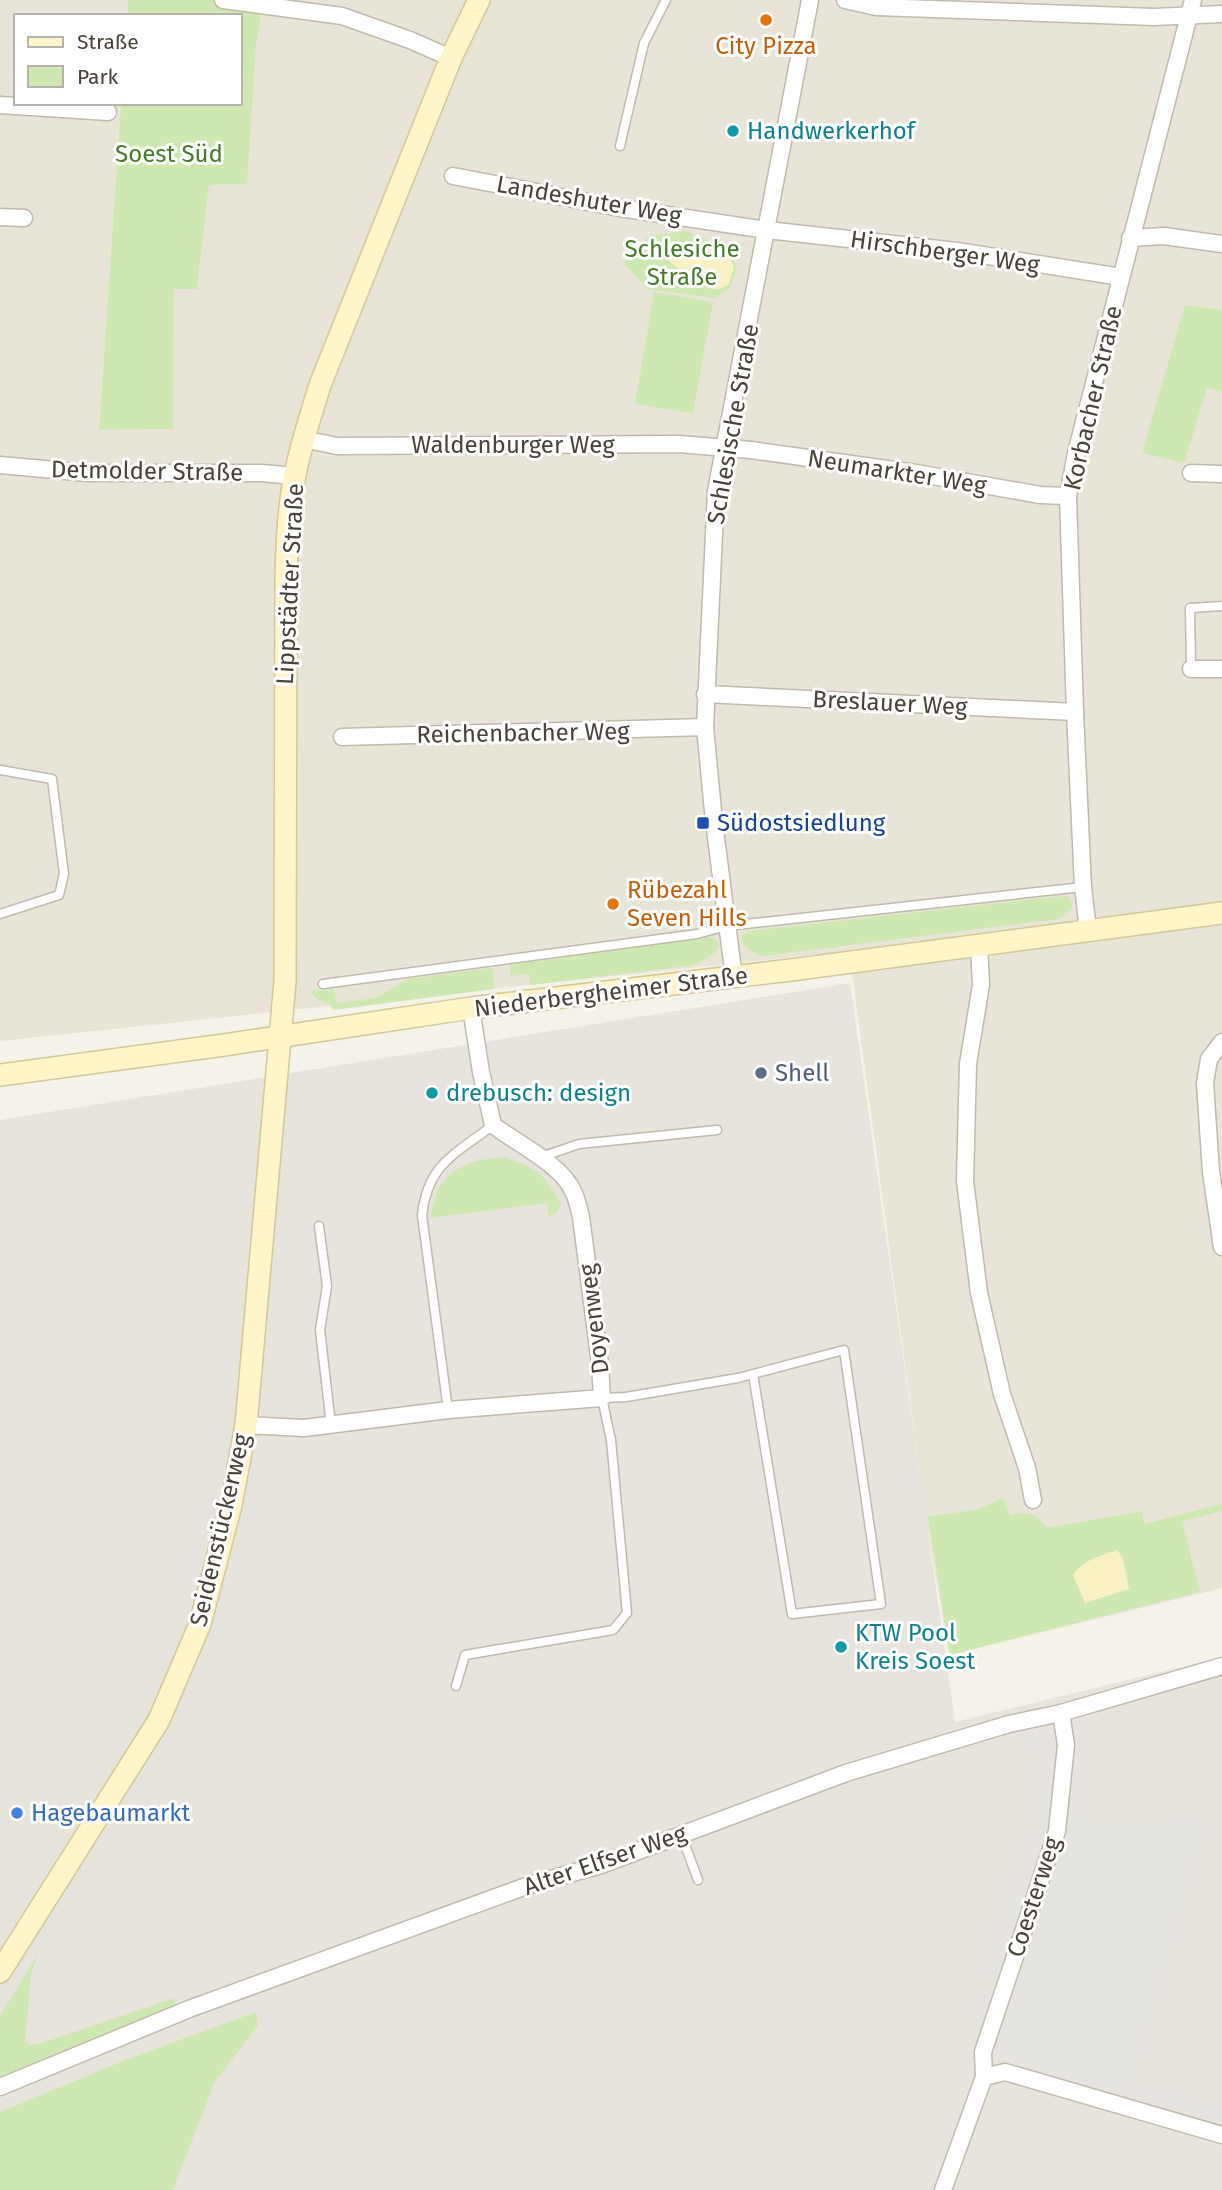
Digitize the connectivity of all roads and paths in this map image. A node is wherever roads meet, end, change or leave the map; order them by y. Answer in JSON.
{"nodes":[{"id":1,"x":223,"y":0,"type":"edge"},
{"id":2,"x":479,"y":0,"type":"edge"},
{"id":3,"x":666,"y":0,"type":"edge"},
{"id":4,"x":810,"y":0,"type":"edge"},
{"id":5,"x":845,"y":0,"type":"edge"},
{"id":6,"x":1191,"y":7,"type":"edge"},
{"id":7,"x":1222,"y":14,"type":"edge"},
{"id":8,"x":451,"y":58,"type":"junction"},
{"id":9,"x":0,"y":105,"type":"edge"},
{"id":10,"x":108,"y":112,"type":"dead end"},
{"id":11,"x":620,"y":146,"type":"dead end"},
{"id":12,"x":453,"y":176,"type":"dead end"},
{"id":13,"x":0,"y":217,"type":"edge"},
{"id":14,"x":24,"y":219,"type":"dead end"},
{"id":15,"x":767,"y":230,"type":"junction"},
{"id":16,"x":1130,"y":238,"type":"junction"},
{"id":17,"x":1222,"y":244,"type":"edge"},
{"id":18,"x":1121,"y":277,"type":"junction"},
{"id":19,"x":303,"y":439,"type":"junction"},
{"id":20,"x":725,"y":447,"type":"junction"},
{"id":21,"x":0,"y":465,"type":"edge"},
{"id":22,"x":1191,"y":473,"type":"dead end"},
{"id":23,"x":1222,"y":474,"type":"edge"},
{"id":24,"x":294,"y":476,"type":"junction"},
{"id":25,"x":1068,"y":496,"type":"junction"},
{"id":26,"x":1222,"y":606,"type":"edge"},
{"id":27,"x":1222,"y":668,"type":"edge"},
{"id":28,"x":1191,"y":670,"type":"joint"},
{"id":29,"x":705,"y":694,"type":"junction"},
{"id":30,"x":1075,"y":712,"type":"junction"},
{"id":31,"x":705,"y":727,"type":"junction"},
{"id":32,"x":342,"y":737,"type":"dead end"},
{"id":33,"x":0,"y":771,"type":"edge"},
{"id":34,"x":1083,"y":887,"type":"junction"},
{"id":35,"x":1222,"y":913,"type":"edge"},
{"id":36,"x":0,"y":914,"type":"edge"},
{"id":37,"x":727,"y":926,"type":"junction"},
{"id":38,"x":1088,"y":930,"type":"junction"},
{"id":39,"x":979,"y":946,"type":"junction"},
{"id":40,"x":734,"y":978,"type":"junction"},
{"id":41,"x":323,"y":984,"type":"dead end"},
{"id":42,"x":471,"y":1008,"type":"junction"},
{"id":43,"x":280,"y":1035,"type":"junction"},
{"id":44,"x":1222,"y":1042,"type":"edge"},
{"id":45,"x":0,"y":1075,"type":"edge"},
{"id":46,"x":493,"y":1125,"type":"junction"},
{"id":47,"x":717,"y":1130,"type":"dead end"},
{"id":48,"x":540,"y":1158,"type":"junction"},
{"id":49,"x":319,"y":1226,"type":"dead end"},
{"id":50,"x":1222,"y":1247,"type":"edge"},
{"id":51,"x":753,"y":1374,"type":"junction"},
{"id":52,"x":602,"y":1398,"type":"junction"},
{"id":53,"x":448,"y":1410,"type":"junction"},
{"id":54,"x":331,"y":1425,"type":"junction"},
{"id":55,"x":246,"y":1426,"type":"junction"},
{"id":56,"x":1033,"y":1500,"type":"dead end"},
{"id":57,"x":1222,"y":1666,"type":"edge"},
{"id":58,"x":456,"y":1686,"type":"dead end"},
{"id":59,"x":1062,"y":1713,"type":"junction"},
{"id":60,"x":681,"y":1834,"type":"junction"},
{"id":61,"x":698,"y":1880,"type":"dead end"},
{"id":62,"x":0,"y":1972,"type":"edge"},
{"id":63,"x":984,"y":2077,"type":"junction"},
{"id":64,"x":0,"y":2087,"type":"edge"},
{"id":65,"x":1222,"y":2135,"type":"edge"},
{"id":66,"x":943,"y":2190,"type":"edge"}],
"edges":[{"from":1,"to":8,"type":"street"},
{"from":2,"to":8,"type":"main road","name":"Lippstädter Straße"},
{"from":3,"to":11,"type":"lane"},
{"from":4,"to":15,"type":"street","name":"Schlesische Straße"},
{"from":5,"to":6,"type":"street"},
{"from":6,"to":7,"type":"street"},
{"from":6,"to":16,"type":"street","name":"Korbacher Straße"},
{"from":8,"to":19,"type":"main road","name":"Lippstädter Straße"},
{"from":9,"to":10,"type":"street"},
{"from":12,"to":15,"type":"street","name":"Landeshuter Weg"},
{"from":13,"to":14,"type":"street"},
{"from":15,"to":18,"type":"street","name":"Hirschberger Weg"},
{"from":15,"to":20,"type":"street","name":"Schlesische Straße"},
{"from":16,"to":17,"type":"street"},
{"from":16,"to":18,"type":"street","name":"Korbacher Straße"},
{"from":18,"to":25,"type":"street","name":"Korbacher Straße"},
{"from":19,"to":20,"type":"street","name":"Waldenburger Weg"},
{"from":19,"to":24,"type":"main road","name":"Lippstädter Straße"},
{"from":20,"to":25,"type":"street","name":"Neumarkter Weg"},
{"from":20,"to":29,"type":"street","name":"Schlesische Straße"},
{"from":21,"to":24,"type":"street","name":"Detmolder Straße"},
{"from":22,"to":23,"type":"street"},
{"from":24,"to":43,"type":"main road","name":"Lippstädter Straße"},
{"from":25,"to":30,"type":"street","name":"Korbacher Straße"},
{"from":26,"to":28,"type":"lane"},
{"from":27,"to":28,"type":"street"},
{"from":29,"to":30,"type":"street","name":"Breslauer Weg"},
{"from":29,"to":31,"type":"street","name":"Schlesische Straße"},
{"from":30,"to":34,"type":"street","name":"Korbacher Straße"},
{"from":31,"to":32,"type":"street","name":"Reichenbacher Weg"},
{"from":31,"to":37,"type":"street","name":"Schlesische Straße"},
{"from":33,"to":36,"type":"lane"},
{"from":34,"to":37,"type":"lane"},
{"from":34,"to":38,"type":"street","name":"Korbacher Straße"},
{"from":35,"to":38,"type":"main road","name":"Niederbergheimer Straße"},
{"from":37,"to":40,"type":"street","name":"Schlesische Straße"},
{"from":37,"to":41,"type":"lane"},
{"from":38,"to":39,"type":"main road","name":"Niederbergheimer Straße"},
{"from":39,"to":40,"type":"main road","name":"Niederbergheimer Straße"},
{"from":39,"to":56,"type":"street"},
{"from":40,"to":42,"type":"main road","name":"Niederbergheimer Straße"},
{"from":42,"to":43,"type":"main road","name":"Niederbergheimer Straße"},
{"from":42,"to":46,"type":"street"},
{"from":43,"to":45,"type":"main road","name":"Niederbergheimer Straße"},
{"from":43,"to":55,"type":"main road","name":"Seidenstückerweg"},
{"from":44,"to":50,"type":"street"},
{"from":46,"to":48,"type":"street","name":"Doyenweg"},
{"from":46,"to":53,"type":"lane"},
{"from":47,"to":48,"type":"lane"},
{"from":48,"to":52,"type":"street","name":"Doyenweg"},
{"from":49,"to":54,"type":"lane"},
{"from":51,"to":51,"type":"lane"},
{"from":51,"to":52,"type":"lane"},
{"from":52,"to":53,"type":"street","name":"Doyenweg"},
{"from":52,"to":58,"type":"lane"},
{"from":53,"to":54,"type":"street","name":"Doyenweg"},
{"from":54,"to":55,"type":"street","name":"Doyenweg"},
{"from":55,"to":62,"type":"main road","name":"Seidenstückerweg"},
{"from":57,"to":59,"type":"street","name":"Alter Elfser Weg"},
{"from":59,"to":60,"type":"street","name":"Alter Elfser Weg"},
{"from":59,"to":63,"type":"street","name":"Coesterweg"},
{"from":60,"to":61,"type":"lane"},
{"from":60,"to":64,"type":"street","name":"Alter Elfser Weg"},
{"from":63,"to":65,"type":"street"},
{"from":63,"to":66,"type":"street","name":"Coesterweg"}]}
